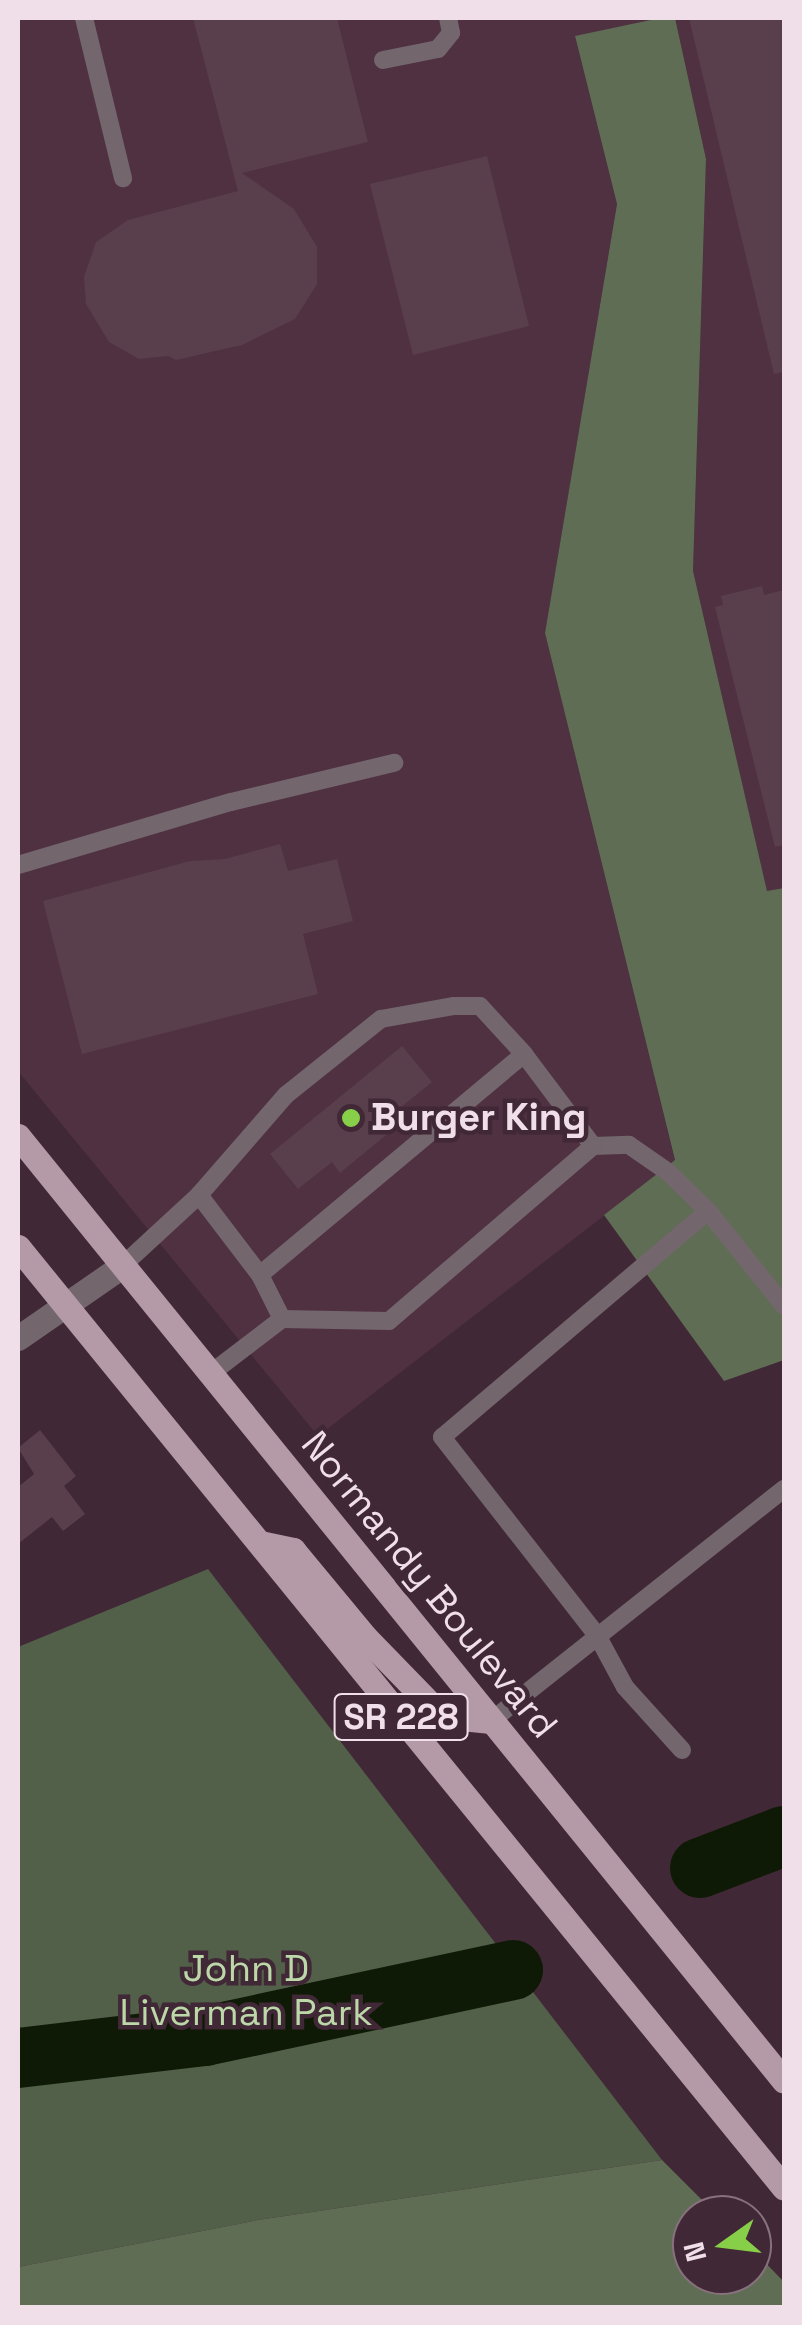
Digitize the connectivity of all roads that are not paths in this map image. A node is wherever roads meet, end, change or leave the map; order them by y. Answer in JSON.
{"nodes":[{"id":1,"x":84,"y":18,"type":"edge"},
{"id":2,"x":448,"y":18,"type":"edge"},
{"id":3,"x":383,"y":60,"type":"dead end"},
{"id":4,"x":123,"y":178,"type":"dead end"},
{"id":5,"x":394,"y":763,"type":"dead end"},
{"id":6,"x":18,"y":865,"type":"edge"},
{"id":7,"x":524,"y":1054,"type":"junction"},
{"id":8,"x":18,"y":1136,"type":"edge"},
{"id":9,"x":594,"y":1146,"type":"junction"},
{"id":10,"x":199,"y":1195,"type":"junction"},
{"id":11,"x":708,"y":1211,"type":"junction"},
{"id":12,"x":18,"y":1247,"type":"edge"},
{"id":13,"x":122,"y":1266,"type":"junction"},
{"id":14,"x":260,"y":1275,"type":"junction"},
{"id":15,"x":66,"y":1306,"type":"junction"},
{"id":16,"x":784,"y":1306,"type":"edge"},
{"id":17,"x":282,"y":1319,"type":"junction"},
{"id":18,"x":18,"y":1338,"type":"edge"},
{"id":19,"x":210,"y":1374,"type":"junction"},
{"id":20,"x":784,"y":1489,"type":"edge"},
{"id":21,"x":260,"y":1543,"type":"junction"},
{"id":22,"x":598,"y":1637,"type":"junction"},
{"id":23,"x":491,"y":1721,"type":"junction"},
{"id":24,"x":682,"y":1750,"type":"dead end"},
{"id":25,"x":784,"y":2081,"type":"edge"},
{"id":26,"x":784,"y":2188,"type":"edge"}],
"edges":[{"from":1,"to":4,"type":"lane"},
{"from":2,"to":3,"type":"lane"},
{"from":5,"to":6,"type":"lane"},
{"from":7,"to":9,"type":"lane"},
{"from":7,"to":10,"type":"lane"},
{"from":7,"to":14,"type":"lane"},
{"from":8,"to":13,"type":"main road","name":"Normandy Boulevard","number":"SR 228"},
{"from":9,"to":11,"type":"lane"},
{"from":9,"to":17,"type":"lane"},
{"from":10,"to":13,"type":"lane"},
{"from":10,"to":14,"type":"lane"},
{"from":11,"to":16,"type":"lane"},
{"from":11,"to":22,"type":"lane"},
{"from":12,"to":15,"type":"main road","number":"SR 228"},
{"from":13,"to":15,"type":"street"},
{"from":13,"to":19,"type":"main road","name":"Normandy Boulevard","number":"SR 228"},
{"from":14,"to":17,"type":"lane"},
{"from":15,"to":18,"type":"street"},
{"from":15,"to":21,"type":"main road","number":"SR 228"},
{"from":17,"to":19,"type":"lane"},
{"from":19,"to":23,"type":"main road","name":"Normandy Boulevard","number":"SR 228"},
{"from":20,"to":22,"type":"lane"},
{"from":21,"to":23,"type":"main road"},
{"from":21,"to":26,"type":"main road","number":"SR 228"},
{"from":22,"to":23,"type":"lane"},
{"from":22,"to":24,"type":"lane"},
{"from":23,"to":25,"type":"main road","name":"Normandy Boulevard","number":"SR 228"}]}
